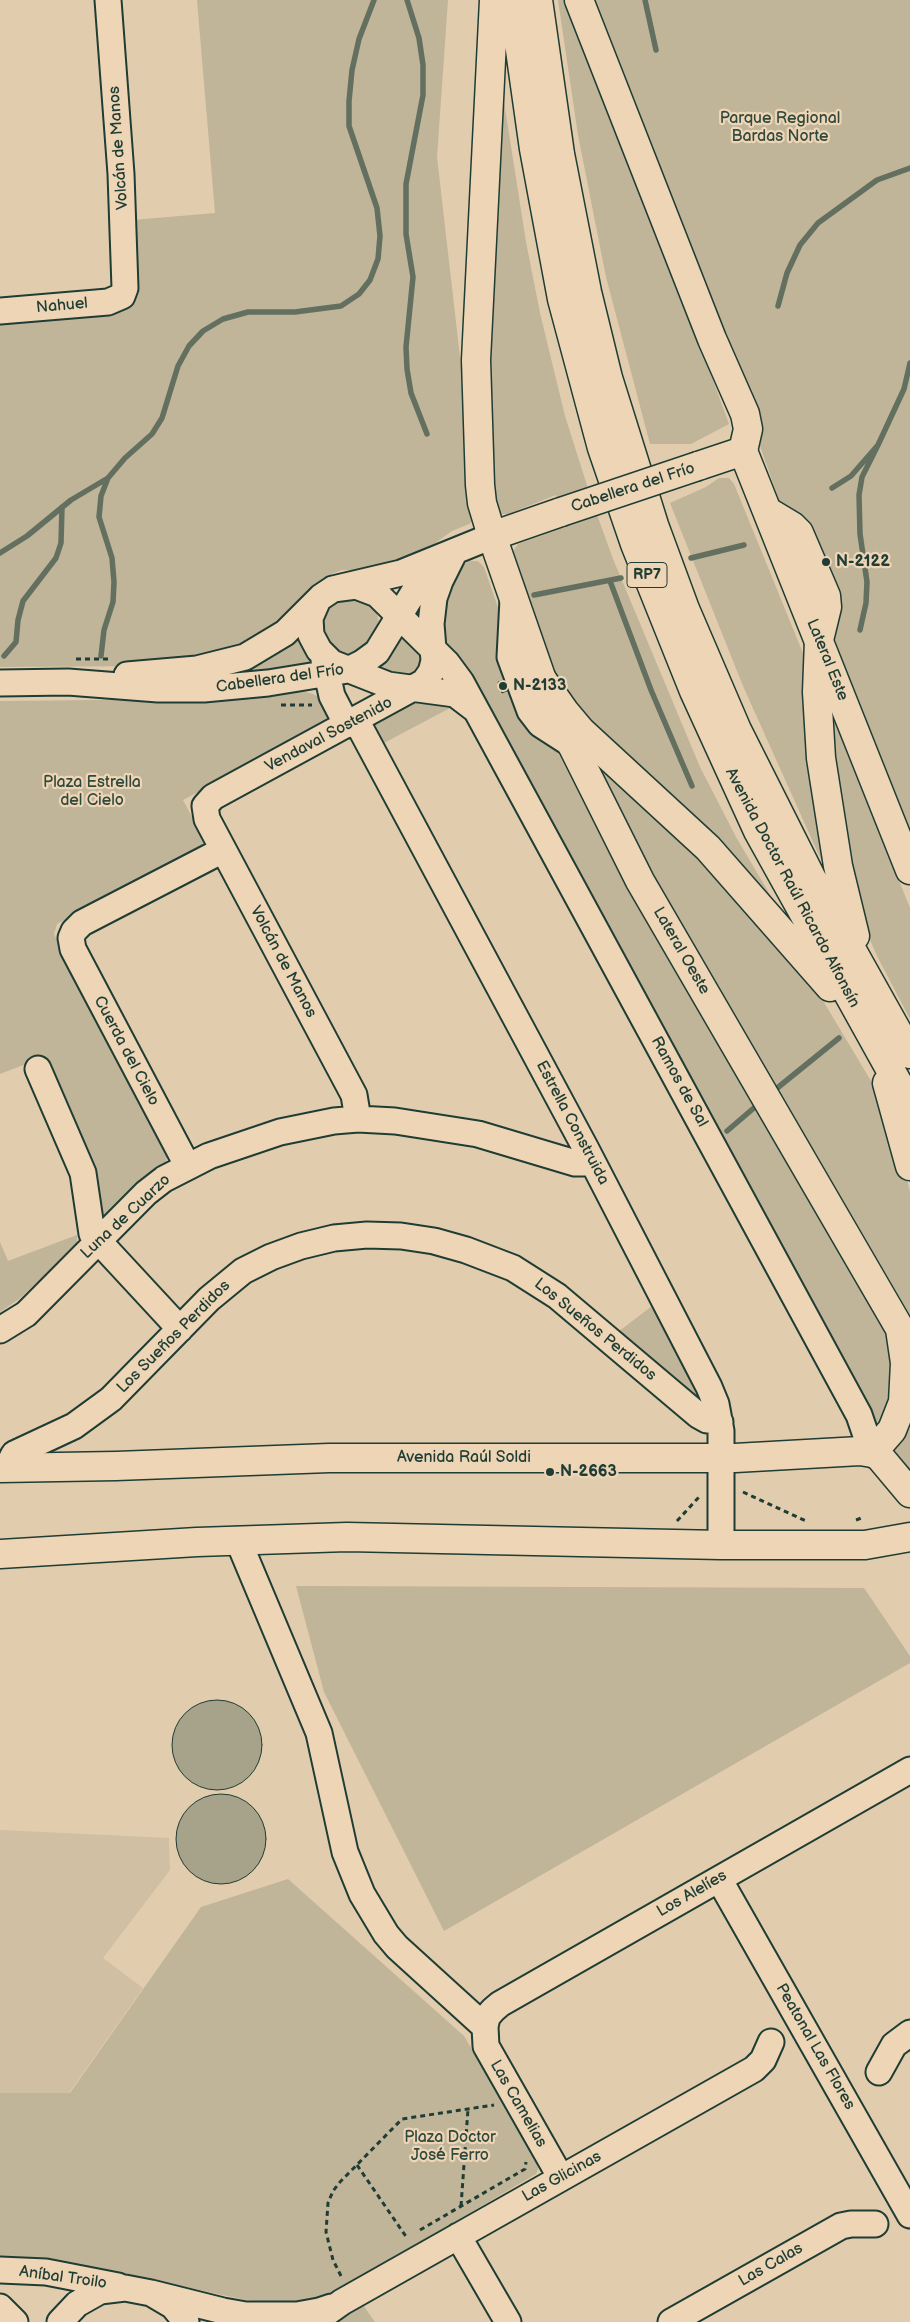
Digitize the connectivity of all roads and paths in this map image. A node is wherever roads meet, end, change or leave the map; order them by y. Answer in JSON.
{"nodes":[{"id":1,"x":108,"y":0,"type":"edge"},
{"id":2,"x":494,"y":0,"type":"edge"},
{"id":3,"x":513,"y":0,"type":"edge"},
{"id":4,"x":538,"y":0,"type":"edge"},
{"id":5,"x":579,"y":0,"type":"edge"},
{"id":6,"x":122,"y":296,"type":"joint"},
{"id":7,"x":0,"y":311,"type":"edge"},
{"id":8,"x":743,"y":451,"type":"junction"},
{"id":9,"x":492,"y":536,"type":"junction"},
{"id":10,"x":460,"y":549,"type":"junction"},
{"id":11,"x":325,"y":595,"type":"junction"},
{"id":12,"x":513,"y":597,"type":"junction"},
{"id":13,"x":399,"y":616,"type":"junction"},
{"id":14,"x":819,"y":640,"type":"junction"},
{"id":15,"x":434,"y":650,"type":"junction"},
{"id":16,"x":119,"y":658,"type":"dead end"},
{"id":17,"x":332,"y":667,"type":"junction"},
{"id":18,"x":69,"y":671,"type":"junction"},
{"id":19,"x":541,"y":678,"type":"junction"},
{"id":20,"x":0,"y":683,"type":"edge"},
{"id":21,"x":415,"y":688,"type":"junction"},
{"id":22,"x":479,"y":714,"type":"junction"},
{"id":23,"x":351,"y":722,"type":"junction"},
{"id":24,"x":571,"y":744,"type":"junction"},
{"id":25,"x":205,"y":806,"type":"joint"},
{"id":26,"x":223,"y":850,"type":"junction"},
{"id":27,"x":910,"y":870,"type":"edge"},
{"id":28,"x":872,"y":988,"type":"junction"},
{"id":29,"x":872,"y":1038,"type":"junction"},
{"id":30,"x":910,"y":1054,"type":"edge"},
{"id":31,"x":38,"y":1069,"type":"dead end"},
{"id":32,"x":910,"y":1105,"type":"edge"},
{"id":33,"x":358,"y":1119,"type":"junction"},
{"id":34,"x":593,"y":1162,"type":"junction"},
{"id":35,"x":187,"y":1166,"type":"junction"},
{"id":36,"x":910,"y":1166,"type":"edge"},
{"id":37,"x":98,"y":1242,"type":"junction"},
{"id":38,"x":180,"y":1328,"type":"junction"},
{"id":39,"x":0,"y":1330,"type":"edge"},
{"id":40,"x":905,"y":1338,"type":"edge"},
{"id":41,"x":720,"y":1422,"type":"junction"},
{"id":42,"x":872,"y":1453,"type":"junction"},
{"id":43,"x":722,"y":1458,"type":"junction"},
{"id":44,"x":3,"y":1468,"type":"edge"},
{"id":45,"x":910,"y":1493,"type":"edge"},
{"id":46,"x":910,"y":1537,"type":"edge"},
{"id":47,"x":238,"y":1540,"type":"junction"},
{"id":48,"x":721,"y":1545,"type":"junction"},
{"id":49,"x":0,"y":1554,"type":"edge"},
{"id":50,"x":910,"y":1770,"type":"edge"},
{"id":51,"x":719,"y":1879,"type":"junction"},
{"id":52,"x":485,"y":2027,"type":"junction"},
{"id":53,"x":910,"y":2033,"type":"edge"},
{"id":54,"x":771,"y":2042,"type":"dead end"},
{"id":55,"x":879,"y":2072,"type":"dead end"},
{"id":56,"x":491,"y":2098,"type":"dead end"},
{"id":57,"x":495,"y":2105,"type":"junction"},
{"id":58,"x":468,"y":2109,"type":"junction"},
{"id":59,"x":500,"y":2113,"type":"dead end"},
{"id":60,"x":527,"y":2158,"type":"dead end"},
{"id":61,"x":357,"y":2165,"type":"junction"},
{"id":62,"x":561,"y":2178,"type":"junction"},
{"id":63,"x":461,"y":2206,"type":"junction"},
{"id":64,"x":910,"y":2215,"type":"edge"},
{"id":65,"x":875,"y":2224,"type":"dead end"},
{"id":66,"x":458,"y":2236,"type":"junction"},
{"id":67,"x":407,"y":2238,"type":"junction"},
{"id":68,"x":399,"y":2243,"type":"dead end"},
{"id":69,"x":0,"y":2270,"type":"edge"},
{"id":70,"x":350,"y":2272,"type":"dead end"},
{"id":71,"x":341,"y":2276,"type":"junction"},
{"id":72,"x":125,"y":2288,"type":"junction"},
{"id":73,"x":338,"y":2291,"type":"junction"},
{"id":74,"x":151,"y":2293,"type":"junction"},
{"id":75,"x":0,"y":2307,"type":"edge"},
{"id":76,"x":15,"y":2322,"type":"edge"},
{"id":77,"x":60,"y":2322,"type":"edge"},
{"id":78,"x":186,"y":2322,"type":"edge"},
{"id":79,"x":314,"y":2322,"type":"edge"},
{"id":80,"x":508,"y":2322,"type":"edge"},
{"id":81,"x":671,"y":2322,"type":"edge"}],
"edges":[{"from":1,"to":6,"type":"street","name":"Volcán de Manos"},
{"from":2,"to":9,"type":"main road","name":"Lateral Oeste"},
{"from":3,"to":29,"type":"main road","name":"Avenida Doctor Raúl Ricardo Alfonsín","number":"RP7"},
{"from":4,"to":28,"type":"main road","name":"Avenida Doctor Raúl Ricardo Alfonsín","number":"RP7"},
{"from":5,"to":8,"type":"main road"},
{"from":6,"to":7,"type":"street","name":"Nahuel"},
{"from":8,"to":9,"type":"main road","name":"Cabellera del Frío","bridge":true},
{"from":8,"to":14,"type":"main road"},
{"from":9,"to":10,"type":"street","name":"Cabellera del Frío"},
{"from":9,"to":12,"type":"main road","name":"Lateral Oeste"},
{"from":10,"to":11,"type":"street","name":"Cabellera del Frío"},
{"from":10,"to":13,"type":"street","name":"Cabellera del Frío"},
{"from":10,"to":15,"type":"street","name":"Vendaval Sostenido"},
{"from":11,"to":13,"type":"street","name":"Ramos de Sal"},
{"from":11,"to":17,"type":"street","name":"Estrella Construida"},
{"from":11,"to":18,"type":"street","name":"Cabellera del Frío"},
{"from":12,"to":19,"type":"main road","name":"Lateral Oeste"},
{"from":12,"to":24,"type":"street"},
{"from":13,"to":15,"type":"street","name":"Ramos de Sal"},
{"from":13,"to":17,"type":"street","name":"Cabellera del Frío"},
{"from":14,"to":27,"type":"main road","name":"Lateral Este"},
{"from":14,"to":28,"type":"main road"},
{"from":15,"to":21,"type":"street","name":"Vendaval Sostenido"},
{"from":15,"to":22,"type":"street","name":"Ramos de Sal"},
{"from":16,"to":18,"type":"path"},
{"from":17,"to":18,"type":"street","name":"Cabellera del Frío"},
{"from":17,"to":21,"type":"street","name":"Ramos de Sal"},
{"from":17,"to":23,"type":"street","name":"Estrella Construida"},
{"from":18,"to":20,"type":"street","name":"Cabellera del Frío"},
{"from":19,"to":24,"type":"main road","name":"Lateral Oeste"},
{"from":19,"to":29,"type":"main road"},
{"from":21,"to":22,"type":"street","name":"Ramos de Sal"},
{"from":21,"to":23,"type":"street","name":"Vendaval Sostenido"},
{"from":22,"to":42,"type":"street","name":"Ramos de Sal"},
{"from":23,"to":25,"type":"street","name":"Vendaval Sostenido"},
{"from":23,"to":34,"type":"street","name":"Estrella Construida"},
{"from":24,"to":40,"type":"main road","name":"Lateral Oeste"},
{"from":25,"to":26,"type":"street","name":"Volcán de Manos"},
{"from":26,"to":33,"type":"street","name":"Volcán de Manos"},
{"from":26,"to":35,"type":"street","name":"Cuerda del Cielo"},
{"from":28,"to":30,"type":"main road","name":"Avenida Doctor Raúl Ricardo Alfonsín","number":"RP7"},
{"from":29,"to":32,"type":"main road","name":"Avenida Doctor Raúl Ricardo Alfonsín","number":"RP7"},
{"from":29,"to":36,"type":"main road"},
{"from":31,"to":37,"type":"street"},
{"from":33,"to":34,"type":"street","name":"Luna de Cuarzo"},
{"from":33,"to":35,"type":"street","name":"Luna de Cuarzo"},
{"from":34,"to":41,"type":"street","name":"Estrella Construida"},
{"from":35,"to":37,"type":"street","name":"Luna de Cuarzo"},
{"from":37,"to":38,"type":"street"},
{"from":37,"to":39,"type":"street","name":"Luna de Cuarzo"},
{"from":38,"to":41,"type":"street","name":"Los Sueños Perdidos"},
{"from":38,"to":44,"type":"street","name":"Los Sueños Perdidos"},
{"from":40,"to":42,"type":"main road"},
{"from":41,"to":43,"type":"street","name":"Estrella Construida"},
{"from":42,"to":43,"type":"main road","name":"Avenida Raúl Soldi"},
{"from":42,"to":45,"type":"main road"},
{"from":43,"to":44,"type":"main road","name":"Avenida Raúl Soldi"},
{"from":43,"to":48,"type":"street","name":"Estrella Construida"},
{"from":46,"to":48,"type":"main road"},
{"from":47,"to":48,"type":"main road"},
{"from":47,"to":49,"type":"main road"},
{"from":47,"to":52,"type":"street"},
{"from":50,"to":51,"type":"street","name":"Los Alelíes"},
{"from":51,"to":52,"type":"street","name":"Los Alelíes"},
{"from":51,"to":64,"type":"street","name":"Peatonal Las Flores"},
{"from":52,"to":62,"type":"street","name":"Las Camelias"},
{"from":53,"to":55,"type":"street"},
{"from":54,"to":62,"type":"street","name":"Las Glicinas"},
{"from":56,"to":57,"type":"path"},
{"from":57,"to":58,"type":"path"},
{"from":57,"to":59,"type":"path"},
{"from":58,"to":61,"type":"path"},
{"from":58,"to":63,"type":"path"},
{"from":60,"to":63,"type":"path"},
{"from":61,"to":67,"type":"path"},
{"from":61,"to":71,"type":"path"},
{"from":62,"to":66,"type":"street","name":"Las Glicinas"},
{"from":63,"to":67,"type":"path"},
{"from":65,"to":81,"type":"street","name":"Las Calas"},
{"from":66,"to":73,"type":"street","name":"Las Glicinas"},
{"from":66,"to":80,"type":"street"},
{"from":67,"to":68,"type":"path"},
{"from":69,"to":72,"type":"street","name":"Aníbal Troilo"},
{"from":70,"to":71,"type":"path"},
{"from":71,"to":73,"type":"path"},
{"from":72,"to":74,"type":"street","name":"Aníbal Troilo"},
{"from":72,"to":77,"type":"street"},
{"from":73,"to":74,"type":"street","name":"Las Glicinas"},
{"from":73,"to":79,"type":"street","name":"Las Glicinas"},
{"from":74,"to":78,"type":"street"},
{"from":75,"to":76,"type":"street"}]}
